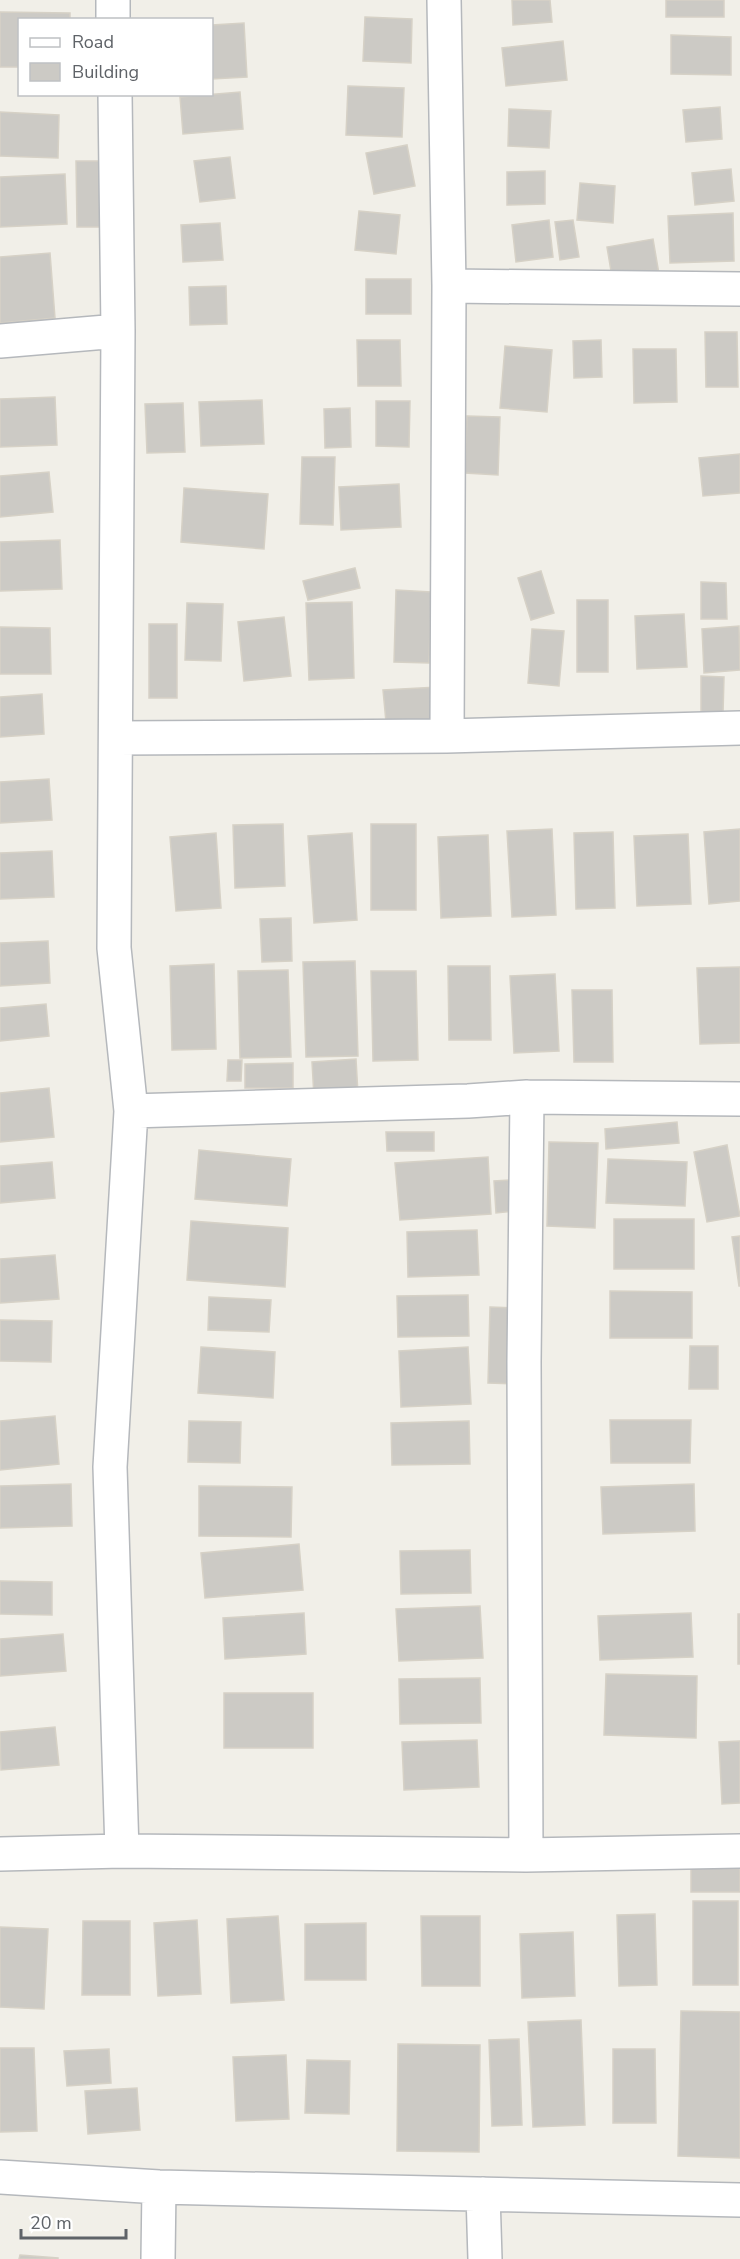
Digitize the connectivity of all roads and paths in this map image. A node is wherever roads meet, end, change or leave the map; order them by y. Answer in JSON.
{"nodes":[{"id":1,"x":113,"y":0,"type":"edge"},
{"id":2,"x":444,"y":0,"type":"edge"},
{"id":3,"x":113,"y":18,"type":"edge"},
{"id":4,"x":115,"y":96,"type":"edge"},
{"id":5,"x":449,"y":286,"type":"junction"},
{"id":6,"x":740,"y":289,"type":"edge"},
{"id":7,"x":118,"y":331,"type":"junction"},
{"id":8,"x":0,"y":341,"type":"edge"},
{"id":9,"x":740,"y":728,"type":"edge"},
{"id":10,"x":447,"y":736,"type":"junction"},
{"id":11,"x":117,"y":738,"type":"junction"},
{"id":12,"x":526,"y":1097,"type":"junction"},
{"id":13,"x":740,"y":1099,"type":"edge"},
{"id":14,"x":131,"y":1111,"type":"junction"},
{"id":15,"x":122,"y":1851,"type":"junction"},
{"id":16,"x":740,"y":1851,"type":"edge"},
{"id":17,"x":0,"y":1854,"type":"edge"},
{"id":18,"x":526,"y":1855,"type":"junction"},
{"id":19,"x":0,"y":2176,"type":"edge"},
{"id":20,"x":159,"y":2187,"type":"junction"},
{"id":21,"x":483,"y":2194,"type":"junction"},
{"id":22,"x":740,"y":2200,"type":"edge"},
{"id":23,"x":158,"y":2259,"type":"edge"},
{"id":24,"x":485,"y":2259,"type":"edge"}],
"edges":[{"from":1,"to":3,"type":"street"},
{"from":2,"to":5,"type":"street"},
{"from":4,"to":7,"type":"street"},
{"from":5,"to":6,"type":"street"},
{"from":5,"to":10,"type":"street"},
{"from":7,"to":8,"type":"street"},
{"from":7,"to":11,"type":"street"},
{"from":9,"to":10,"type":"street"},
{"from":10,"to":11,"type":"street"},
{"from":11,"to":14,"type":"street"},
{"from":12,"to":13,"type":"street"},
{"from":12,"to":14,"type":"street"},
{"from":12,"to":18,"type":"street"},
{"from":14,"to":15,"type":"street"},
{"from":15,"to":17,"type":"street"},
{"from":15,"to":18,"type":"street"},
{"from":16,"to":18,"type":"street"},
{"from":19,"to":20,"type":"street"},
{"from":20,"to":21,"type":"street"},
{"from":20,"to":23,"type":"street"},
{"from":21,"to":22,"type":"street"},
{"from":21,"to":24,"type":"street"}]}
